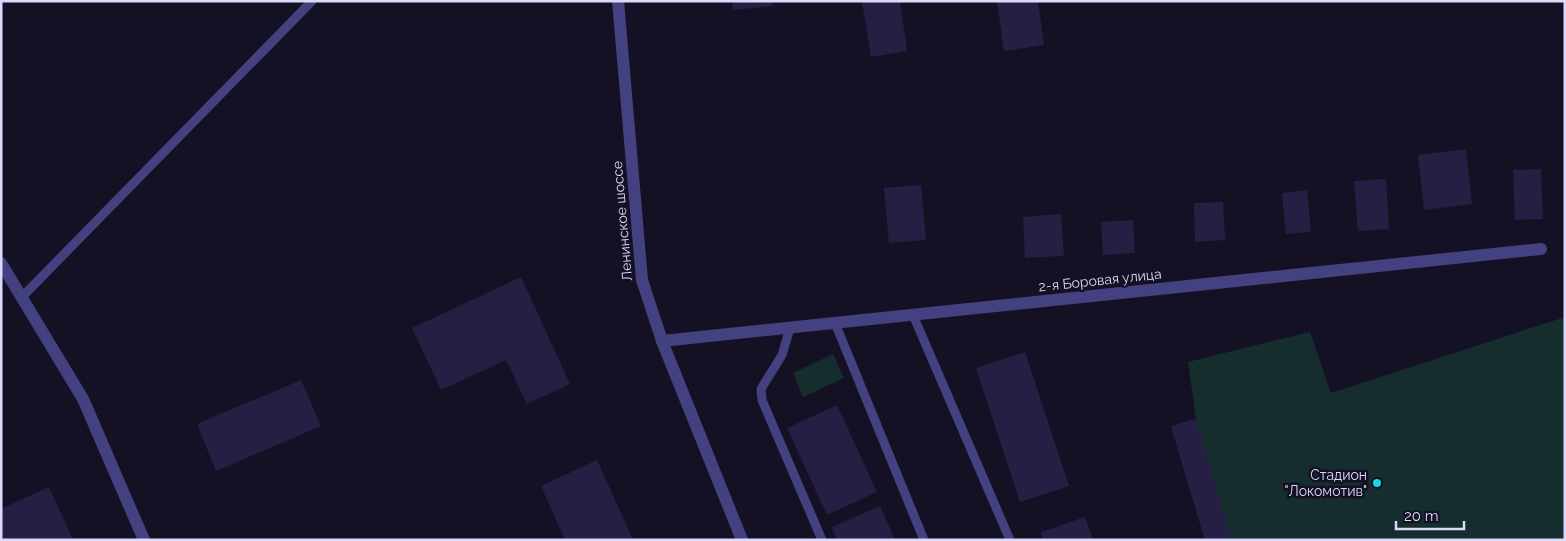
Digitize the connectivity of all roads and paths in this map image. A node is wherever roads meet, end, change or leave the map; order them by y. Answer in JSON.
{"nodes":[{"id":1,"x":312,"y":1,"type":"edge"},
{"id":2,"x":618,"y":1,"type":"edge"},
{"id":3,"x":1541,"y":249,"type":"dead end"},
{"id":4,"x":1,"y":263,"type":"edge"},
{"id":5,"x":22,"y":297,"type":"junction"},
{"id":6,"x":913,"y":315,"type":"junction"},
{"id":7,"x":835,"y":323,"type":"junction"},
{"id":8,"x":790,"y":328,"type":"junction"},
{"id":9,"x":662,"y":341,"type":"junction"},
{"id":10,"x":144,"y":540,"type":"edge"},
{"id":11,"x":742,"y":540,"type":"edge"},
{"id":12,"x":822,"y":540,"type":"edge"},
{"id":13,"x":924,"y":540,"type":"edge"},
{"id":14,"x":1010,"y":540,"type":"edge"}],
"edges":[{"from":1,"to":5,"type":"lane"},
{"from":2,"to":9,"type":"street","name":"Ленинское шоссе"},
{"from":3,"to":6,"type":"street","name":"2-я Боровая улица"},
{"from":4,"to":5,"type":"street"},
{"from":5,"to":10,"type":"street"},
{"from":6,"to":7,"type":"street","name":"2-я Боровая улица"},
{"from":6,"to":14,"type":"lane"},
{"from":7,"to":8,"type":"street","name":"2-я Боровая улица"},
{"from":7,"to":13,"type":"lane"},
{"from":8,"to":9,"type":"street","name":"2-я Боровая улица"},
{"from":8,"to":12,"type":"lane"},
{"from":9,"to":11,"type":"street","name":"Ленинское шоссе"}]}
